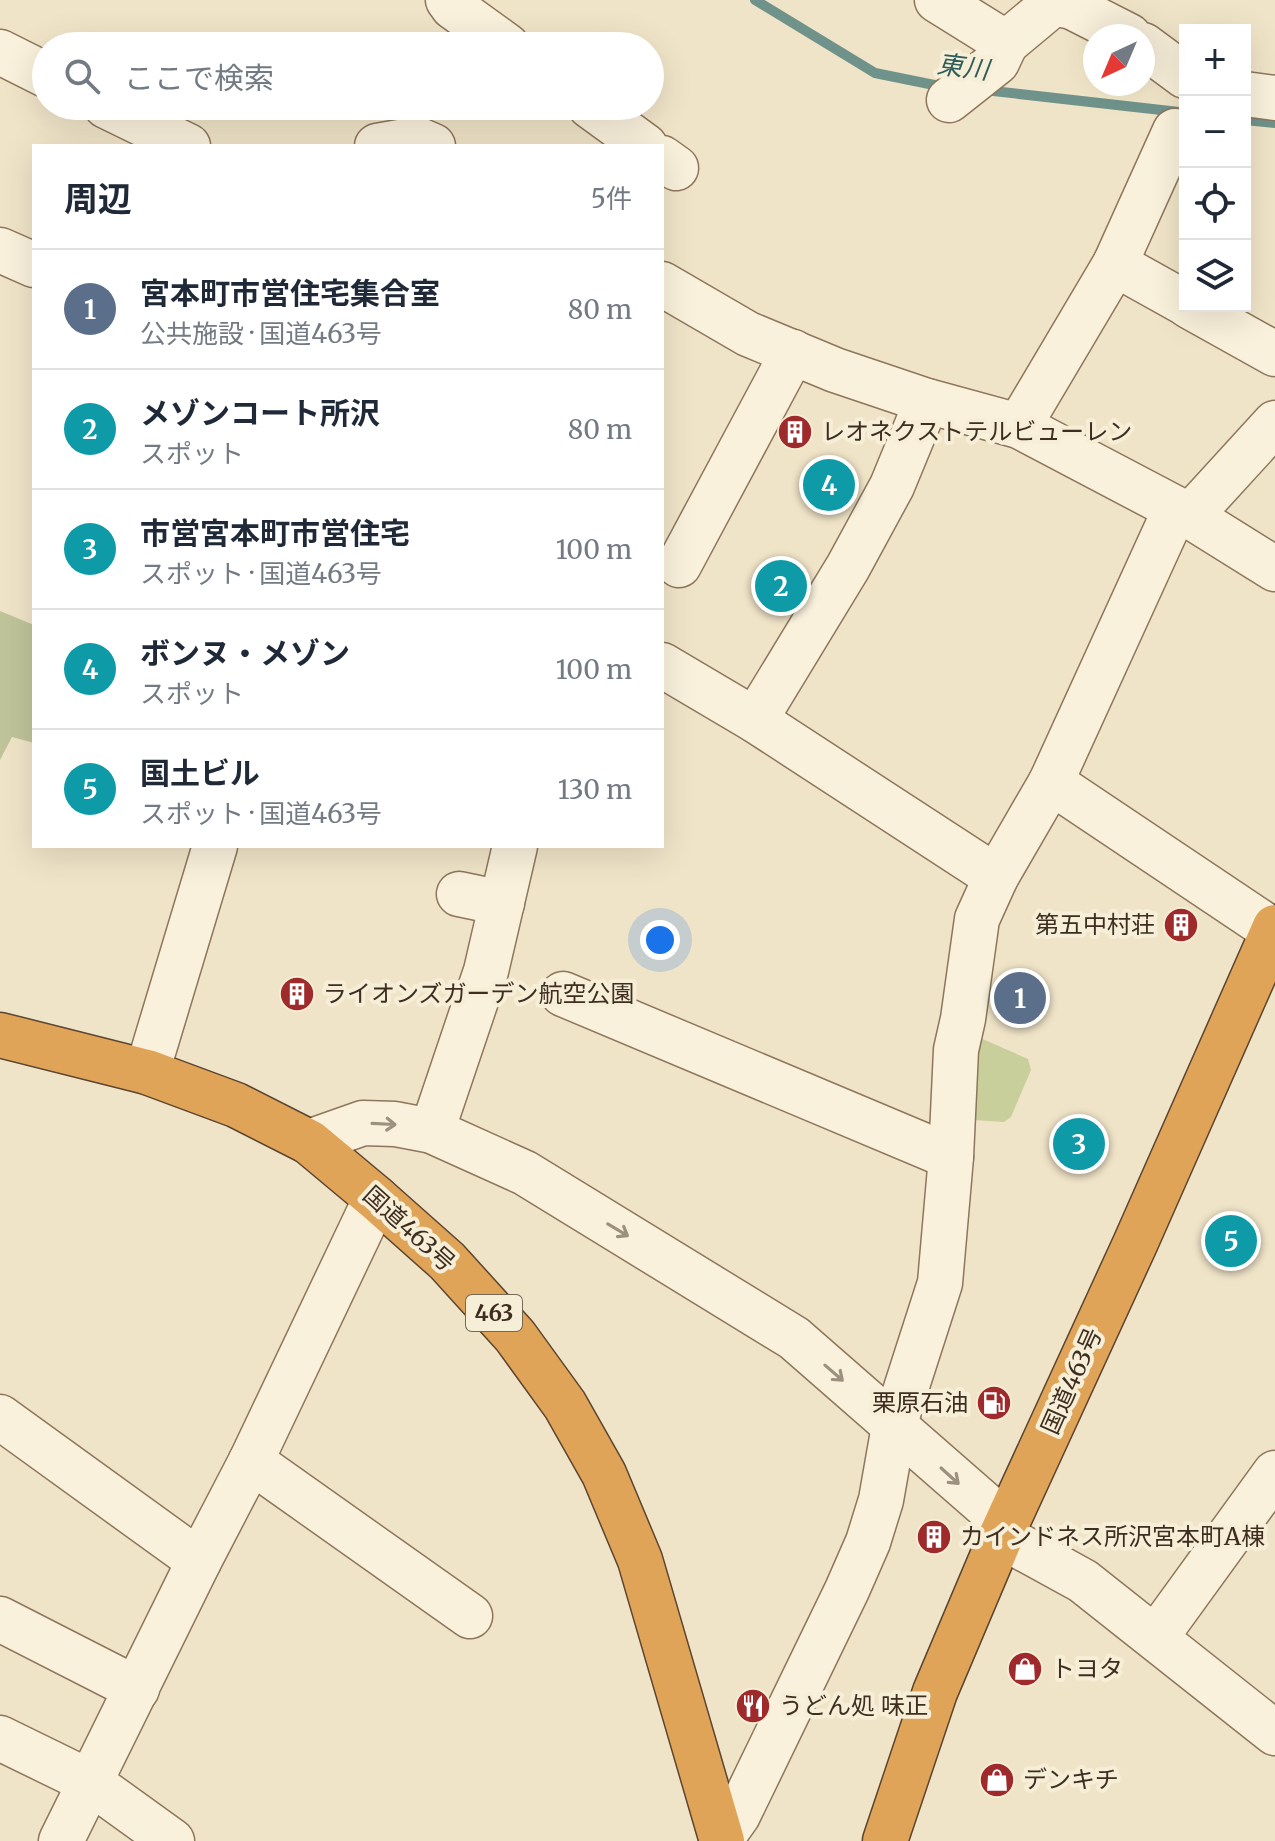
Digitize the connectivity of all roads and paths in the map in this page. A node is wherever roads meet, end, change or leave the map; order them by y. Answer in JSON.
{"nodes":[{"id":1,"x":448,"y":0,"type":"edge"},
{"id":2,"x":937,"y":0,"type":"edge"},
{"id":3,"x":1105,"y":24,"type":"edge"},
{"id":4,"x":488,"y":32,"type":"edge"},
{"id":5,"x":0,"y":52,"type":"edge"},
{"id":6,"x":1001,"y":53,"type":"junction"},
{"id":7,"x":1155,"y":54,"type":"edge"},
{"id":8,"x":32,"y":68,"type":"edge"},
{"id":9,"x":1179,"y":72,"type":"edge"},
{"id":10,"x":1251,"y":95,"type":"edge"},
{"id":11,"x":1275,"y":98,"type":"edge"},
{"id":12,"x":949,"y":100,"type":"dead end"},
{"id":13,"x":123,"y":120,"type":"edge"},
{"id":14,"x":609,"y":120,"type":"edge"},
{"id":15,"x":1175,"y":131,"type":"dead end"},
{"id":16,"x":142,"y":136,"type":"edge"},
{"id":17,"x":179,"y":144,"type":"edge"},
{"id":18,"x":388,"y":144,"type":"edge"},
{"id":19,"x":428,"y":144,"type":"edge"},
{"id":20,"x":643,"y":144,"type":"edge"},
{"id":21,"x":0,"y":250,"type":"edge"},
{"id":22,"x":32,"y":264,"type":"edge"},
{"id":23,"x":1115,"y":264,"type":"junction"},
{"id":24,"x":664,"y":285,"type":"edge"},
{"id":25,"x":1179,"y":300,"type":"edge"},
{"id":26,"x":1200,"y":312,"type":"edge"},
{"id":27,"x":793,"y":352,"type":"junction"},
{"id":28,"x":1275,"y":354,"type":"edge"},
{"id":29,"x":927,"y":401,"type":"junction"},
{"id":30,"x":1275,"y":423,"type":"edge"},
{"id":31,"x":1019,"y":426,"type":"junction"},
{"id":32,"x":1183,"y":513,"type":"junction"},
{"id":33,"x":679,"y":565,"type":"dead end"},
{"id":34,"x":1275,"y":569,"type":"edge"},
{"id":35,"x":664,"y":666,"type":"edge"},
{"id":36,"x":755,"y":720,"type":"junction"},
{"id":37,"x":1051,"y":782,"type":"junction"},
{"id":38,"x":214,"y":848,"type":"edge"},
{"id":39,"x":515,"y":848,"type":"edge"},
{"id":40,"x":996,"y":877,"type":"junction"},
{"id":41,"x":459,"y":894,"type":"dead end"},
{"id":42,"x":502,"y":903,"type":"junction"},
{"id":43,"x":1275,"y":930,"type":"edge"},
{"id":44,"x":563,"y":994,"type":"dead end"},
{"id":45,"x":0,"y":1035,"type":"edge"},
{"id":46,"x":147,"y":1072,"type":"junction"},
{"id":47,"x":432,"y":1131,"type":"junction"},
{"id":48,"x":309,"y":1142,"type":"junction"},
{"id":49,"x":951,"y":1157,"type":"junction"},
{"id":50,"x":376,"y":1198,"type":"junction"},
{"id":51,"x":0,"y":1417,"type":"edge"},
{"id":52,"x":894,"y":1426,"type":"junction"},
{"id":53,"x":251,"y":1461,"type":"junction"},
{"id":54,"x":1275,"y":1473,"type":"edge"},
{"id":55,"x":1004,"y":1530,"type":"junction"},
{"id":56,"x":199,"y":1561,"type":"junction"},
{"id":57,"x":470,"y":1616,"type":"dead end"},
{"id":58,"x":0,"y":1619,"type":"edge"},
{"id":59,"x":1156,"y":1637,"type":"junction"},
{"id":60,"x":137,"y":1689,"type":"junction"},
{"id":61,"x":1275,"y":1733,"type":"edge"},
{"id":62,"x":0,"y":1738,"type":"edge"},
{"id":63,"x":90,"y":1782,"type":"junction"},
{"id":64,"x":721,"y":1840,"type":"edge"},
{"id":65,"x":61,"y":1841,"type":"edge"},
{"id":66,"x":172,"y":1841,"type":"edge"},
{"id":67,"x":885,"y":1841,"type":"edge"}],
"edges":[{"from":1,"to":4,"type":"street"},
{"from":2,"to":6,"type":"street"},
{"from":3,"to":6,"type":"street"},
{"from":5,"to":8,"type":"street"},
{"from":6,"to":12,"type":"street"},
{"from":7,"to":9,"type":"street"},
{"from":10,"to":11,"type":"street"},
{"from":13,"to":16,"type":"street"},
{"from":14,"to":20,"type":"street"},
{"from":15,"to":23,"type":"street"},
{"from":16,"to":17,"type":"street"},
{"from":18,"to":19,"type":"street"},
{"from":21,"to":22,"type":"street"},
{"from":23,"to":25,"type":"street"},
{"from":23,"to":31,"type":"street"},
{"from":24,"to":27,"type":"street"},
{"from":26,"to":28,"type":"street"},
{"from":27,"to":29,"type":"street"},
{"from":27,"to":33,"type":"street"},
{"from":29,"to":31,"type":"street"},
{"from":29,"to":36,"type":"street"},
{"from":30,"to":32,"type":"street"},
{"from":31,"to":32,"type":"street"},
{"from":32,"to":34,"type":"street"},
{"from":32,"to":37,"type":"street"},
{"from":35,"to":36,"type":"street"},
{"from":36,"to":40,"type":"street"},
{"from":37,"to":40,"type":"street"},
{"from":37,"to":43,"type":"street"},
{"from":38,"to":46,"type":"street"},
{"from":39,"to":42,"type":"street"},
{"from":40,"to":49,"type":"street"},
{"from":41,"to":42,"type":"street"},
{"from":42,"to":47,"type":"street"},
{"from":43,"to":55,"type":"highway","name":"国道463号"},
{"from":44,"to":49,"type":"street"},
{"from":45,"to":46,"type":"highway","name":"国道463号","number":"463"},
{"from":46,"to":48,"type":"highway","name":"国道463号","number":"463"},
{"from":48,"to":47,"type":"street","one_way":true},
{"from":47,"to":52,"type":"street","one_way":true},
{"from":48,"to":50,"type":"highway","name":"国道463号","number":"463"},
{"from":49,"to":52,"type":"street"},
{"from":50,"to":53,"type":"street"},
{"from":50,"to":64,"type":"highway","name":"国道463号","number":"463"},
{"from":51,"to":56,"type":"street"},
{"from":52,"to":55,"type":"street","one_way":true},
{"from":52,"to":64,"type":"street"},
{"from":53,"to":56,"type":"street"},
{"from":53,"to":57,"type":"street"},
{"from":54,"to":59,"type":"street"},
{"from":55,"to":59,"type":"street"},
{"from":55,"to":67,"type":"highway","name":"国道463号"},
{"from":56,"to":60,"type":"street"},
{"from":58,"to":60,"type":"street"},
{"from":59,"to":61,"type":"street"},
{"from":60,"to":63,"type":"street"},
{"from":62,"to":63,"type":"street"},
{"from":63,"to":65,"type":"street"},
{"from":63,"to":66,"type":"street"}]}
